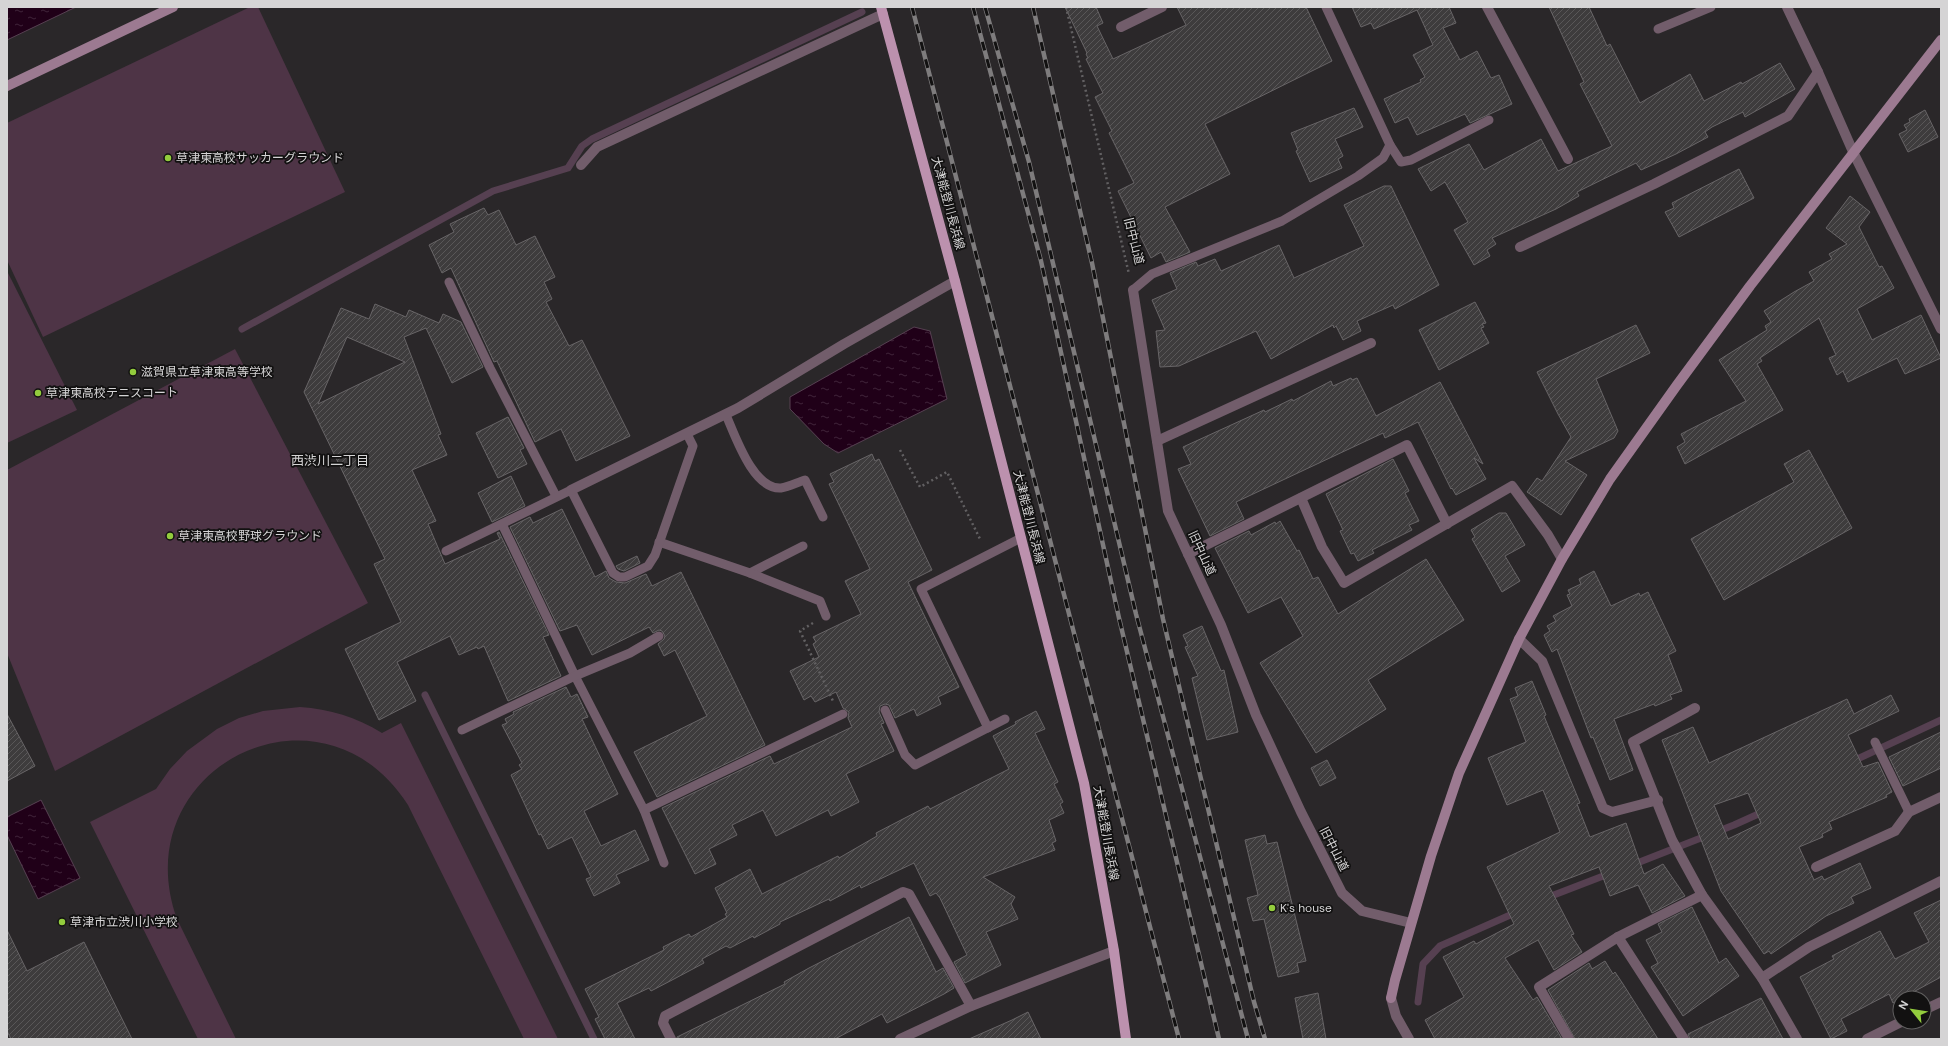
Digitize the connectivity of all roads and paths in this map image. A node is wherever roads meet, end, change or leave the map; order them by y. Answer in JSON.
{"nodes":[{"id":1,"x":173,"y":7,"type":"edge"},
{"id":2,"x":1066,"y":7,"type":"edge"},
{"id":3,"x":1162,"y":7,"type":"edge"},
{"id":4,"x":1326,"y":7,"type":"edge"},
{"id":5,"x":1487,"y":7,"type":"edge"},
{"id":6,"x":1711,"y":7,"type":"edge"},
{"id":7,"x":1787,"y":7,"type":"edge"},
{"id":8,"x":882,"y":11,"type":"edge"},
{"id":9,"x":1122,"y":27,"type":"dead end"},
{"id":10,"x":1658,"y":29,"type":"dead end"},
{"id":11,"x":1941,"y":40,"type":"edge"},
{"id":12,"x":1818,"y":72,"type":"junction"},
{"id":13,"x":7,"y":86,"type":"edge"},
{"id":14,"x":1489,"y":120,"type":"dead end"},
{"id":15,"x":1390,"y":145,"type":"junction"},
{"id":16,"x":1854,"y":154,"type":"junction"},
{"id":17,"x":1568,"y":159,"type":"dead end"},
{"id":18,"x":581,"y":165,"type":"dead end"},
{"id":19,"x":1520,"y":247,"type":"dead end"},
{"id":20,"x":955,"y":281,"type":"junction"},
{"id":21,"x":449,"y":282,"type":"dead end"},
{"id":22,"x":1133,"y":290,"type":"junction"},
{"id":23,"x":1941,"y":329,"type":"edge"},
{"id":24,"x":1371,"y":343,"type":"dead end"},
{"id":25,"x":726,"y":415,"type":"junction"},
{"id":26,"x":688,"y":434,"type":"junction"},
{"id":27,"x":1156,"y":441,"type":"junction"},
{"id":28,"x":900,"y":450,"type":"dead end"},
{"id":29,"x":571,"y":490,"type":"junction"},
{"id":30,"x":556,"y":496,"type":"junction"},
{"id":31,"x":1301,"y":498,"type":"junction"},
{"id":32,"x":823,"y":517,"type":"dead end"},
{"id":33,"x":502,"y":524,"type":"junction"},
{"id":34,"x":1447,"y":524,"type":"junction"},
{"id":35,"x":1021,"y":538,"type":"junction"},
{"id":36,"x":659,"y":542,"type":"junction"},
{"id":37,"x":803,"y":546,"type":"dead end"},
{"id":38,"x":446,"y":551,"type":"dead end"},
{"id":39,"x":987,"y":554,"type":"junction"},
{"id":40,"x":1188,"y":554,"type":"junction"},
{"id":41,"x":1562,"y":559,"type":"junction"},
{"id":42,"x":750,"y":573,"type":"junction"},
{"id":43,"x":826,"y":616,"type":"joint"},
{"id":44,"x":659,"y":636,"type":"dead end"},
{"id":45,"x":1519,"y":638,"type":"junction"},
{"id":46,"x":575,"y":676,"type":"junction"},
{"id":47,"x":1694,"y":708,"type":"dead end"},
{"id":48,"x":885,"y":710,"type":"dead end"},
{"id":49,"x":841,"y":715,"type":"joint"},
{"id":50,"x":1005,"y":719,"type":"dead end"},
{"id":51,"x":988,"y":728,"type":"junction"},
{"id":52,"x":462,"y":730,"type":"dead end"},
{"id":53,"x":1875,"y":742,"type":"dead end"},
{"id":54,"x":1941,"y":797,"type":"edge"},
{"id":55,"x":1658,"y":800,"type":"junction"},
{"id":56,"x":644,"y":810,"type":"junction"},
{"id":57,"x":1909,"y":812,"type":"junction"},
{"id":58,"x":664,"y":863,"type":"dead end"},
{"id":59,"x":1816,"y":867,"type":"dead end"},
{"id":60,"x":1941,"y":881,"type":"edge"},
{"id":61,"x":1702,"y":896,"type":"junction"},
{"id":62,"x":1411,"y":923,"type":"junction"},
{"id":63,"x":1618,"y":936,"type":"junction"},
{"id":64,"x":1114,"y":951,"type":"junction"},
{"id":65,"x":1762,"y":978,"type":"junction"},
{"id":66,"x":971,"y":1006,"type":"junction"},
{"id":67,"x":1892,"y":1026,"type":"edge"},
{"id":68,"x":671,"y":1039,"type":"edge"},
{"id":69,"x":900,"y":1039,"type":"edge"},
{"id":70,"x":1126,"y":1039,"type":"edge"},
{"id":71,"x":1409,"y":1039,"type":"edge"},
{"id":72,"x":1569,"y":1039,"type":"edge"},
{"id":73,"x":1684,"y":1039,"type":"edge"},
{"id":74,"x":1797,"y":1039,"type":"edge"},
{"id":75,"x":1867,"y":1039,"type":"edge"}],
"edges":[{"from":1,"to":13,"type":"street"},
{"from":2,"to":22,"type":"path","name":"旧中山道"},
{"from":3,"to":9,"type":"street"},
{"from":4,"to":15,"type":"lane"},
{"from":5,"to":17,"type":"street"},
{"from":6,"to":10,"type":"lane"},
{"from":7,"to":12,"type":"street"},
{"from":8,"to":18,"type":"street"},
{"from":8,"to":20,"type":"main road","name":"大津能登川長浜線"},
{"from":11,"to":16,"type":"street"},
{"from":12,"to":16,"type":"street"},
{"from":12,"to":19,"type":"street"},
{"from":14,"to":15,"type":"lane"},
{"from":15,"to":22,"type":"lane"},
{"from":16,"to":23,"type":"street"},
{"from":16,"to":41,"type":"street"},
{"from":20,"to":25,"type":"street"},
{"from":20,"to":35,"type":"main road","name":"大津能登川長浜線"},
{"from":21,"to":30,"type":"lane"},
{"from":22,"to":27,"type":"street","name":"旧中山道"},
{"from":24,"to":27,"type":"street"},
{"from":25,"to":26,"type":"street"},
{"from":25,"to":32,"type":"lane"},
{"from":26,"to":29,"type":"street"},
{"from":26,"to":36,"type":"lane"},
{"from":27,"to":40,"type":"street","name":"旧中山道"},
{"from":28,"to":39,"type":"path"},
{"from":29,"to":30,"type":"lane"},
{"from":29,"to":36,"type":"lane"},
{"from":30,"to":33,"type":"lane"},
{"from":31,"to":34,"type":"street"},
{"from":31,"to":34,"type":"street"},
{"from":31,"to":40,"type":"street"},
{"from":33,"to":38,"type":"lane"},
{"from":33,"to":46,"type":"lane"},
{"from":34,"to":41,"type":"street"},
{"from":35,"to":39,"type":"lane"},
{"from":35,"to":64,"type":"main road","name":"大津能登川長浜線"},
{"from":36,"to":42,"type":"lane"},
{"from":37,"to":42,"type":"lane"},
{"from":39,"to":51,"type":"lane"},
{"from":40,"to":62,"type":"street","name":"旧中山道"},
{"from":41,"to":45,"type":"street"},
{"from":42,"to":43,"type":"lane"},
{"from":43,"to":49,"type":"path"},
{"from":44,"to":46,"type":"lane"},
{"from":45,"to":55,"type":"street"},
{"from":45,"to":62,"type":"street"},
{"from":46,"to":52,"type":"lane"},
{"from":46,"to":56,"type":"lane"},
{"from":47,"to":55,"type":"street"},
{"from":48,"to":51,"type":"lane"},
{"from":49,"to":56,"type":"lane"},
{"from":50,"to":51,"type":"lane"},
{"from":53,"to":57,"type":"lane"},
{"from":54,"to":57,"type":"street"},
{"from":55,"to":61,"type":"street"},
{"from":56,"to":58,"type":"lane"},
{"from":57,"to":59,"type":"street"},
{"from":60,"to":65,"type":"street"},
{"from":61,"to":63,"type":"street"},
{"from":61,"to":65,"type":"street"},
{"from":62,"to":71,"type":"street"},
{"from":63,"to":72,"type":"street"},
{"from":63,"to":73,"type":"street"},
{"from":64,"to":66,"type":"street"},
{"from":64,"to":70,"type":"main road","name":"大津能登川長浜線"},
{"from":65,"to":74,"type":"street"},
{"from":66,"to":68,"type":"street"},
{"from":66,"to":69,"type":"street"},
{"from":67,"to":75,"type":"street"}]}
